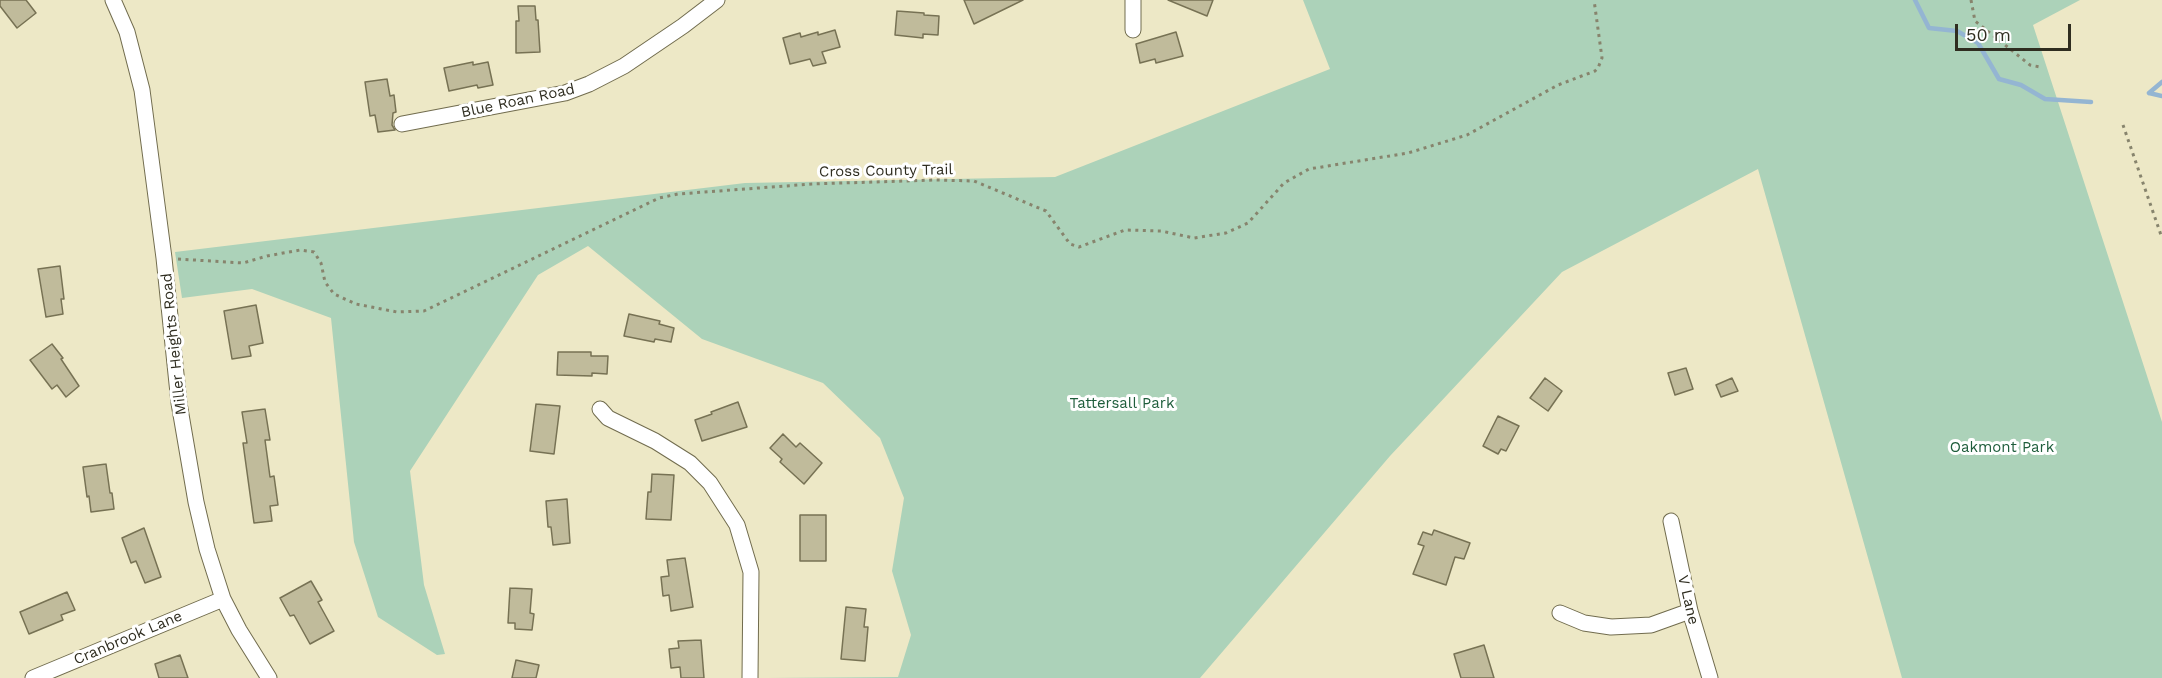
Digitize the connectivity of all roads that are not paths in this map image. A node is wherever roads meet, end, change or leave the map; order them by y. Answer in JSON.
{"nodes":[{"id":1,"x":113,"y":0,"type":"edge"},
{"id":2,"x":717,"y":0,"type":"edge"},
{"id":3,"x":1133,"y":0,"type":"edge"},
{"id":4,"x":1133,"y":30,"type":"dead end"},
{"id":5,"x":402,"y":124,"type":"dead end"},
{"id":6,"x":600,"y":409,"type":"dead end"},
{"id":7,"x":1671,"y":521,"type":"dead end"},
{"id":8,"x":224,"y":598,"type":"junction"},
{"id":9,"x":1690,"y":611,"type":"junction"},
{"id":10,"x":1560,"y":613,"type":"dead end"},
{"id":11,"x":33,"y":678,"type":"edge"},
{"id":12,"x":269,"y":678,"type":"edge"},
{"id":13,"x":750,"y":678,"type":"edge"},
{"id":14,"x":1710,"y":678,"type":"edge"}],
"edges":[{"from":1,"to":8,"type":"street","name":"Miller Heights Road"},
{"from":2,"to":5,"type":"street","name":"Blue Roan Road"},
{"from":3,"to":4,"type":"street"},
{"from":6,"to":13,"type":"street"},
{"from":7,"to":9,"type":"street","name":"V Lane"},
{"from":8,"to":11,"type":"street","name":"Cranbrook Lane"},
{"from":8,"to":12,"type":"street","name":"Miller Heights Road"},
{"from":9,"to":10,"type":"street"},
{"from":9,"to":14,"type":"street","name":"V Lane"}]}
